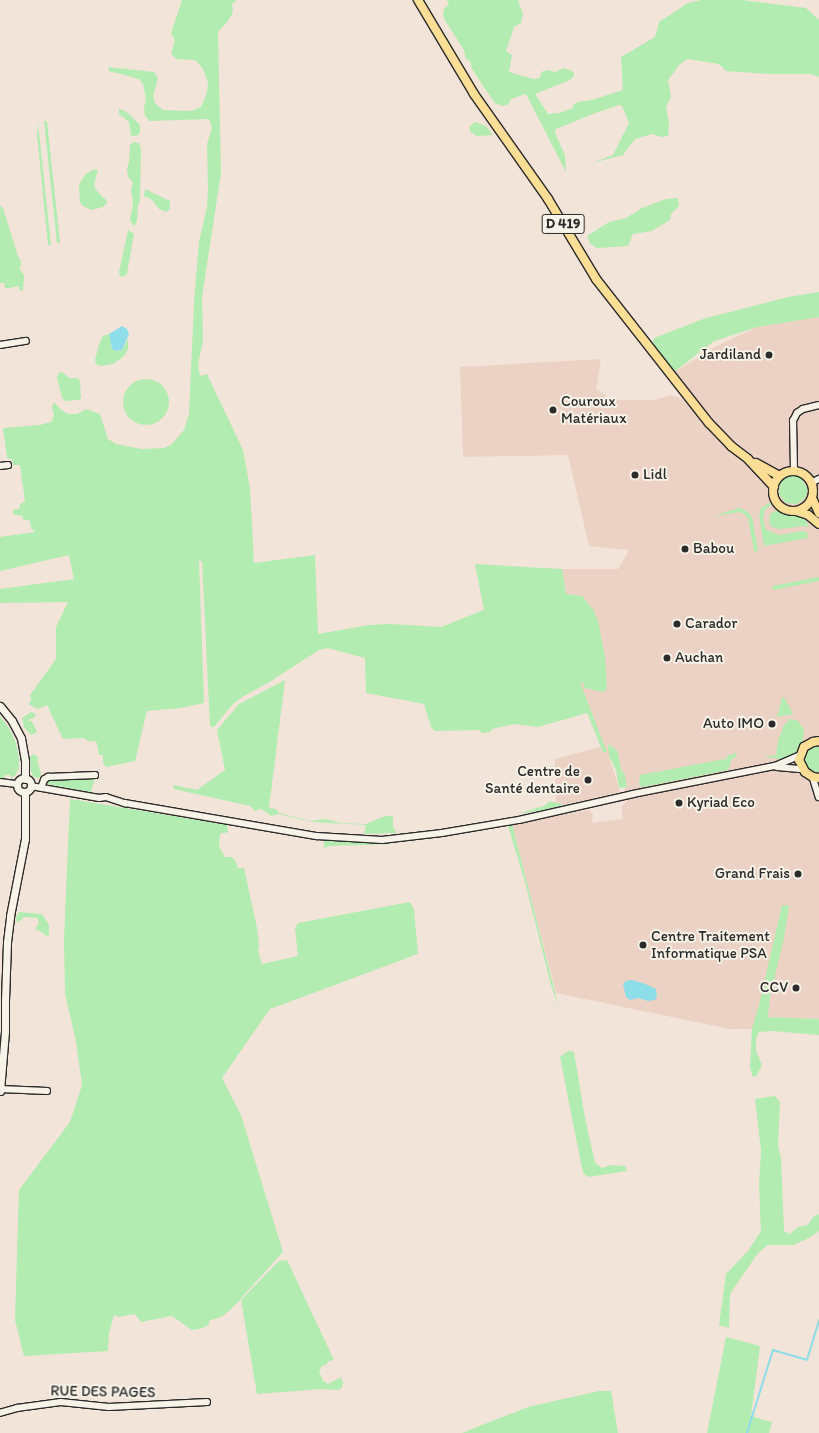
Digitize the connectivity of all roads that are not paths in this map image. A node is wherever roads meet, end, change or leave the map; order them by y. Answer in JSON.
{"nodes":[{"id":1,"x":418,"y":0,"type":"edge"},
{"id":2,"x":26,"y":341,"type":"dead end"},
{"id":3,"x":0,"y":345,"type":"edge"},
{"id":4,"x":819,"y":405,"type":"edge"},
{"id":5,"x":748,"y":459,"type":"junction"},
{"id":6,"x":8,"y":465,"type":"dead end"},
{"id":7,"x":0,"y":466,"type":"edge"},
{"id":8,"x":794,"y":471,"type":"junction"},
{"id":9,"x":780,"y":476,"type":"junction"},
{"id":10,"x":815,"y":481,"type":"edge"},
{"id":11,"x":774,"y":487,"type":"junction"},
{"id":12,"x":812,"y":498,"type":"junction"},
{"id":13,"x":796,"y":511,"type":"junction"},
{"id":14,"x":819,"y":514,"type":"edge"},
{"id":15,"x":819,"y":524,"type":"edge"},
{"id":16,"x":0,"y":706,"type":"edge"},
{"id":17,"x":819,"y":741,"type":"edge"},
{"id":18,"x":800,"y":756,"type":"junction"},
{"id":19,"x":775,"y":766,"type":"junction"},
{"id":20,"x":802,"y":769,"type":"junction"},
{"id":21,"x":95,"y":775,"type":"dead end"},
{"id":22,"x":816,"y":777,"type":"edge"},
{"id":23,"x":24,"y":779,"type":"junction"},
{"id":24,"x":0,"y":782,"type":"edge"},
{"id":25,"x":17,"y":784,"type":"junction"},
{"id":26,"x":31,"y":786,"type":"junction"},
{"id":27,"x":41,"y":788,"type":"junction"},
{"id":28,"x":26,"y":792,"type":"junction"},
{"id":29,"x":819,"y":797,"type":"edge"},
{"id":30,"x":0,"y":1090,"type":"edge"},
{"id":31,"x":48,"y":1091,"type":"dead end"},
{"id":32,"x":207,"y":1402,"type":"dead end"},
{"id":33,"x":0,"y":1414,"type":"edge"}],
"edges":[{"from":1,"to":5,"type":"main road","number":"D 419"},
{"from":2,"to":3,"type":"street"},
{"from":4,"to":8,"type":"street"},
{"from":5,"to":9,"type":"main road","number":"D 419"},
{"from":5,"to":11,"type":"main road","number":"D 419"},
{"from":6,"to":7,"type":"street"},
{"from":8,"to":9,"type":"main road"},
{"from":8,"to":10,"type":"main road"},
{"from":9,"to":11,"type":"main road"},
{"from":10,"to":12,"type":"main road"},
{"from":11,"to":13,"type":"main road"},
{"from":12,"to":13,"type":"main road"},
{"from":12,"to":14,"type":"main road"},
{"from":13,"to":15,"type":"main road"},
{"from":16,"to":23,"type":"street"},
{"from":17,"to":18,"type":"main road"},
{"from":18,"to":19,"type":"street"},
{"from":18,"to":20,"type":"main road"},
{"from":19,"to":20,"type":"street"},
{"from":19,"to":27,"type":"street"},
{"from":20,"to":22,"type":"main road"},
{"from":21,"to":27,"type":"street"},
{"from":22,"to":29,"type":"street"},
{"from":23,"to":25,"type":"street"},
{"from":23,"to":26,"type":"street"},
{"from":24,"to":25,"type":"street"},
{"from":25,"to":28,"type":"street"},
{"from":26,"to":27,"type":"street"},
{"from":26,"to":28,"type":"street"},
{"from":28,"to":30,"type":"street"},
{"from":30,"to":31,"type":"street"},
{"from":32,"to":33,"type":"street","name":"RUE DES PAGES"}]}
